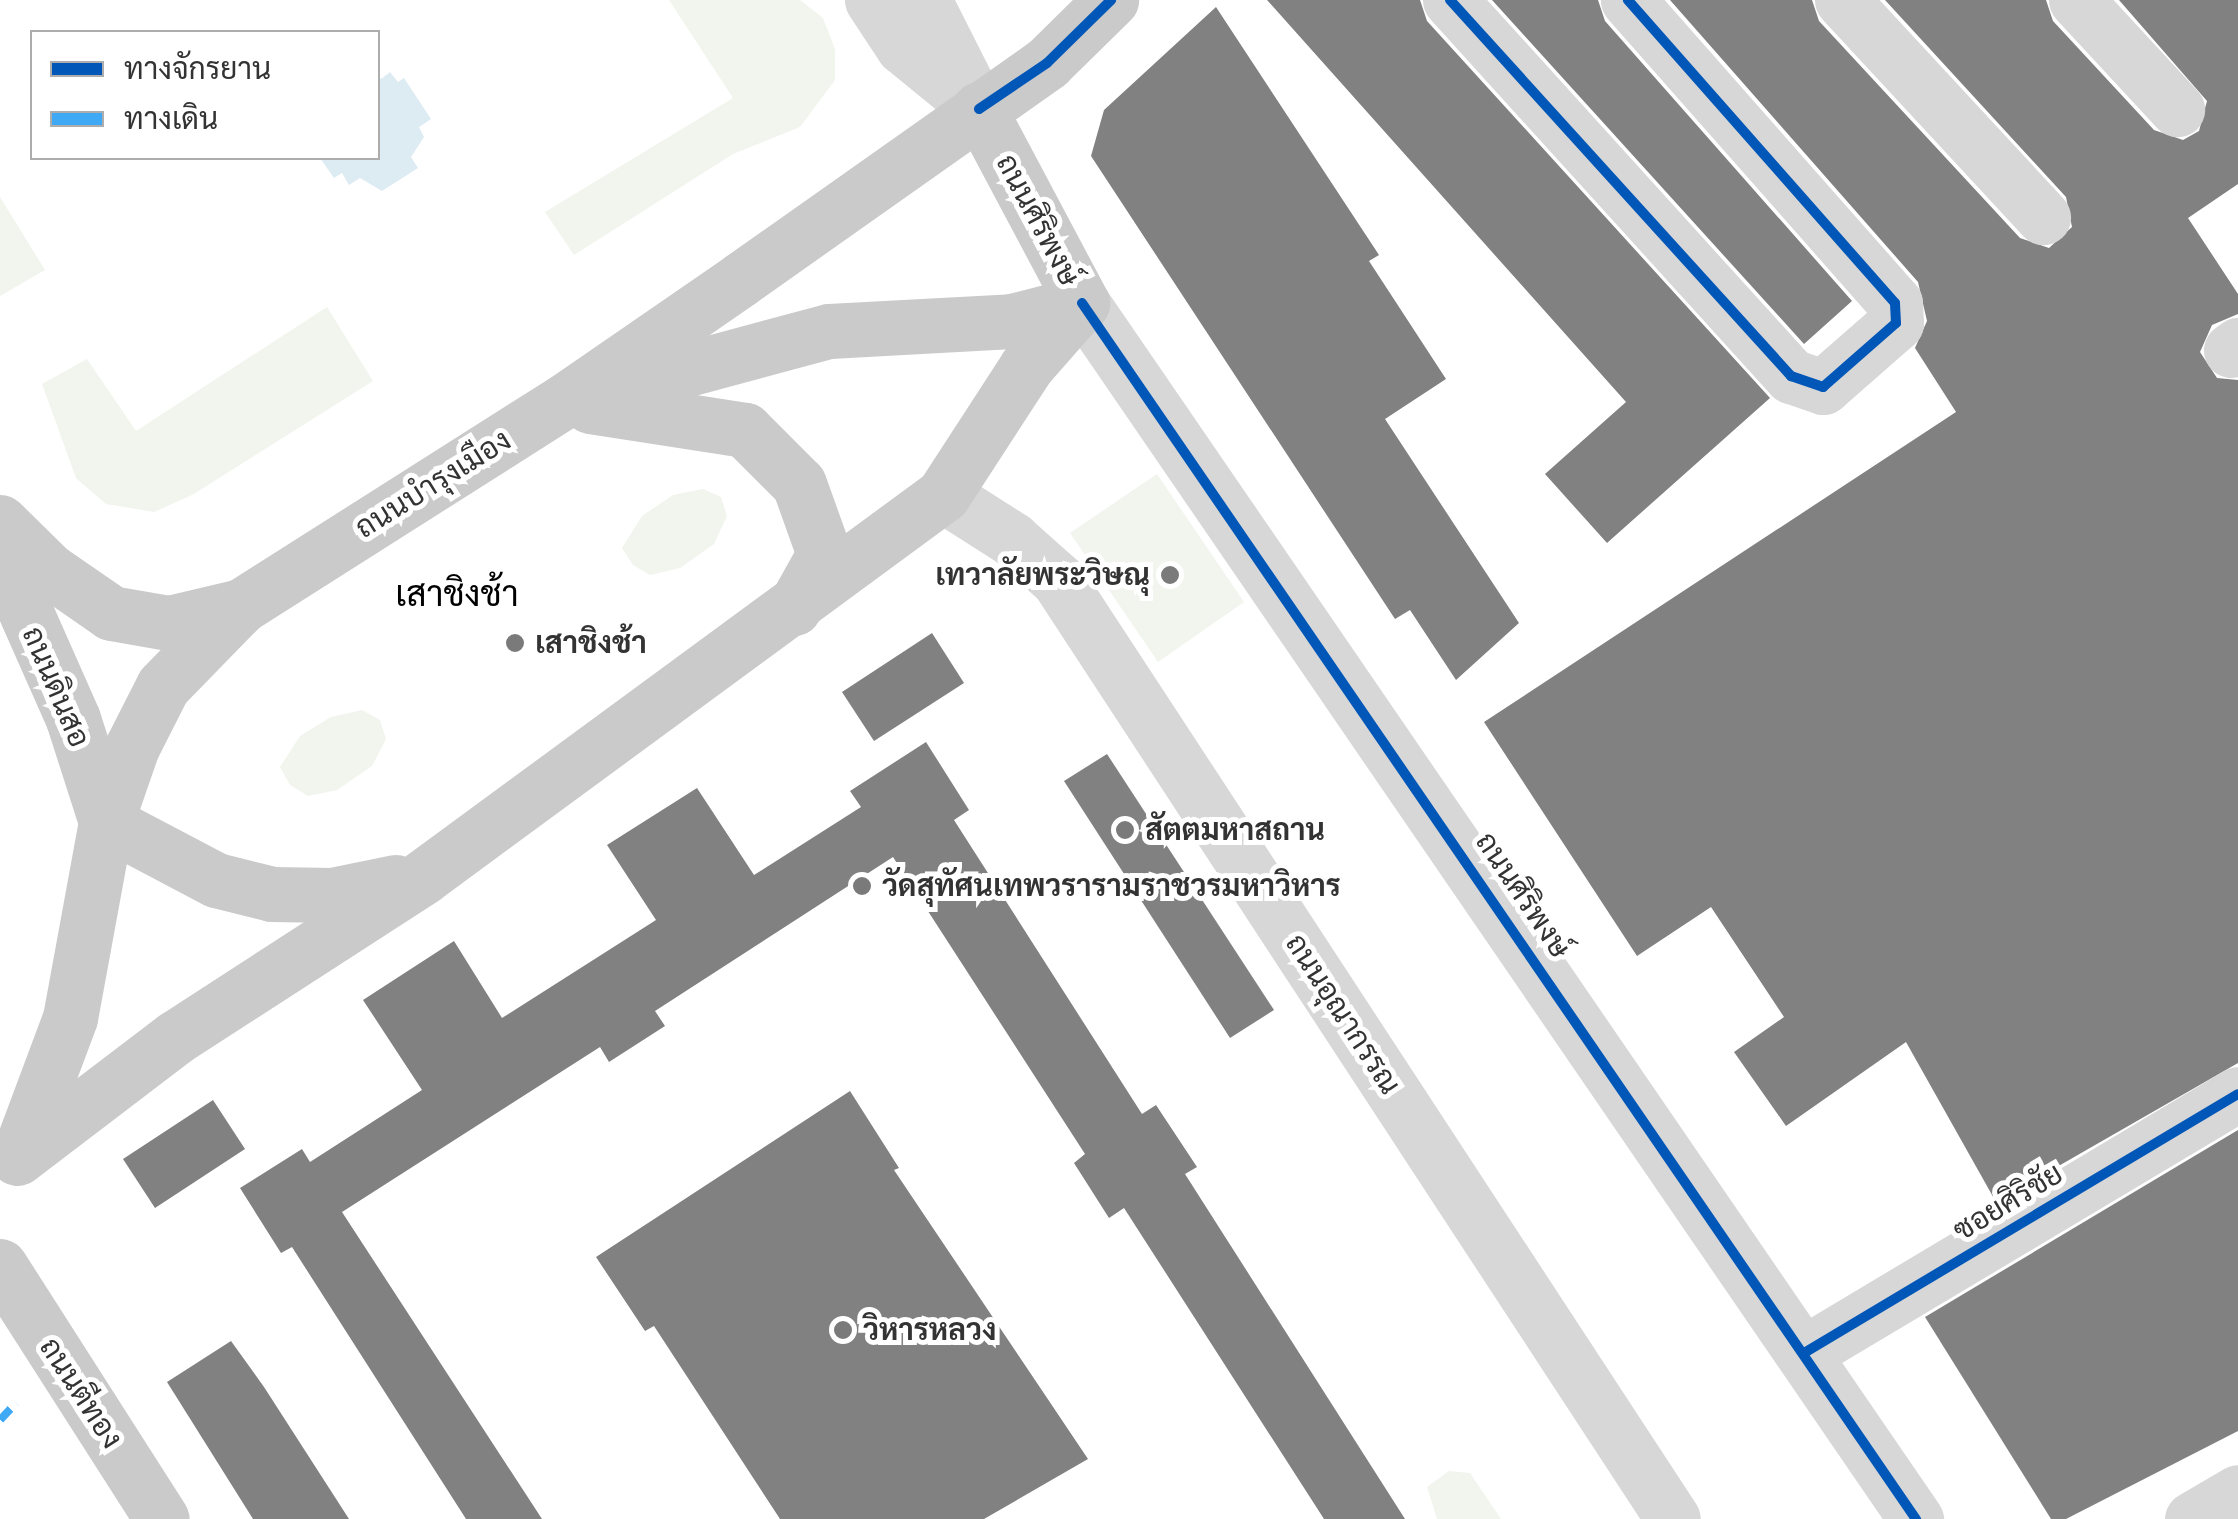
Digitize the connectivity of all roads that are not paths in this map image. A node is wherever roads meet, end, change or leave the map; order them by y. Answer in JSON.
{"nodes":[{"id":1,"x":872,"y":0,"type":"edge"},
{"id":2,"x":924,"y":0,"type":"edge"},
{"id":3,"x":1110,"y":0,"type":"edge"},
{"id":4,"x":1450,"y":0,"type":"edge"},
{"id":5,"x":1628,"y":0,"type":"edge"},
{"id":6,"x":1842,"y":0,"type":"edge"},
{"id":7,"x":2076,"y":0,"type":"edge"},
{"id":8,"x":979,"y":109,"type":"junction"},
{"id":9,"x":2177,"y":109,"type":"dead end"},
{"id":10,"x":2043,"y":217,"type":"dead end"},
{"id":11,"x":1082,"y":304,"type":"junction"},
{"id":12,"x":563,"y":402,"type":"junction"},
{"id":13,"x":943,"y":495,"type":"junction"},
{"id":14,"x":0,"y":522,"type":"edge"},
{"id":15,"x":0,"y":554,"type":"edge"},
{"id":16,"x":241,"y":606,"type":"junction"},
{"id":17,"x":793,"y":611,"type":"junction"},
{"id":18,"x":106,"y":822,"type":"junction"},
{"id":19,"x":423,"y":877,"type":"junction"},
{"id":20,"x":2238,"y":1094,"type":"edge"},
{"id":21,"x":9,"y":1165,"type":"edge"},
{"id":22,"x":0,"y":1266,"type":"edge"},
{"id":23,"x":1804,"y":1353,"type":"junction"},
{"id":24,"x":2238,"y":1492,"type":"edge"},
{"id":25,"x":162,"y":1519,"type":"edge"},
{"id":26,"x":1673,"y":1519,"type":"edge"},
{"id":27,"x":1916,"y":1519,"type":"edge"},
{"id":28,"x":2192,"y":1519,"type":"edge"}],
"edges":[{"from":1,"to":8,"type":"street"},
{"from":2,"to":8,"type":"street","name":"ถนนศิริพงษ์"},
{"from":3,"to":8,"type":"main road","name":"ถนนบำรุงเมือง"},
{"from":4,"to":5,"type":"street"},
{"from":6,"to":10,"type":"street"},
{"from":7,"to":9,"type":"street"},
{"from":8,"to":11,"type":"main road","name":"ถนนศิริพงษ์"},
{"from":8,"to":12,"type":"main road","name":"ถนนบำรุงเมือง"},
{"from":11,"to":12,"type":"main road"},
{"from":11,"to":13,"type":"main road","name":"ถนนบำรุงเมือง"},
{"from":11,"to":23,"type":"street","name":"ถนนศิริพงษ์"},
{"from":12,"to":16,"type":"main road","name":"ถนนบำรุงเมือง"},
{"from":12,"to":17,"type":"main road"},
{"from":13,"to":17,"type":"main road","name":"ถนนบำรุงเมือง"},
{"from":13,"to":26,"type":"street","name":"ถนนอุณากรรณ"},
{"from":14,"to":16,"type":"main road","name":"ถนนดินสอ"},
{"from":15,"to":18,"type":"main road","name":"ถนนดินสอ"},
{"from":16,"to":18,"type":"main road","name":"ถนนบำรุงเมือง"},
{"from":17,"to":19,"type":"main road","name":"ถนนบำรุงเมือง"},
{"from":18,"to":19,"type":"main road"},
{"from":18,"to":21,"type":"main road","name":"ถนนบำรุงเมือง"},
{"from":19,"to":21,"type":"main road","name":"ถนนบำรุงเมือง"},
{"from":20,"to":23,"type":"street","name":"ซอยศิริชัย"},
{"from":22,"to":25,"type":"main road","name":"ถนนตีทอง"},
{"from":23,"to":27,"type":"street","name":"ถนนศิริพงษ์"},
{"from":24,"to":28,"type":"street"}]}
